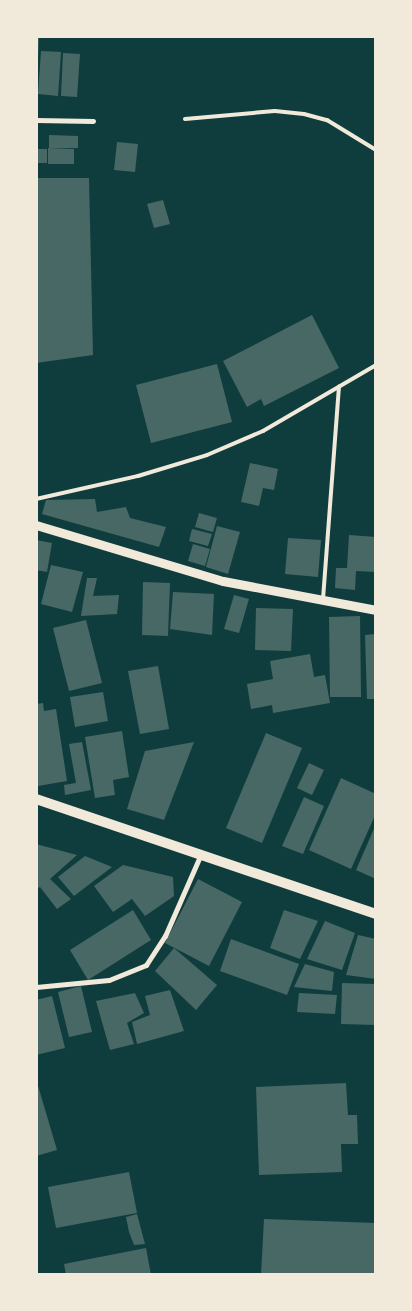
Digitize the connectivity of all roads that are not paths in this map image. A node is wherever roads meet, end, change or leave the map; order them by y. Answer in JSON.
{"nodes":[{"id":1,"x":185,"y":119,"type":"dead end"},
{"id":2,"x":36,"y":120,"type":"edge"},
{"id":3,"x":93,"y":121,"type":"dead end"},
{"id":4,"x":376,"y":150,"type":"edge"},
{"id":5,"x":376,"y":365,"type":"edge"},
{"id":6,"x":338,"y":387,"type":"junction"},
{"id":7,"x":36,"y":499,"type":"edge"},
{"id":8,"x":36,"y":525,"type":"edge"},
{"id":9,"x":323,"y":604,"type":"junction"},
{"id":10,"x":376,"y":610,"type":"edge"},
{"id":11,"x":36,"y":799,"type":"edge"},
{"id":12,"x":202,"y":852,"type":"junction"},
{"id":13,"x":376,"y":914,"type":"edge"},
{"id":14,"x":36,"y":987,"type":"edge"}],
"edges":[{"from":1,"to":4,"type":"lane"},
{"from":2,"to":3,"type":"street"},
{"from":5,"to":6,"type":"lane"},
{"from":6,"to":7,"type":"lane"},
{"from":6,"to":9,"type":"lane"},
{"from":8,"to":9,"type":"street"},
{"from":9,"to":10,"type":"street"},
{"from":11,"to":12,"type":"main road"},
{"from":12,"to":13,"type":"main road"},
{"from":12,"to":14,"type":"street"}]}
